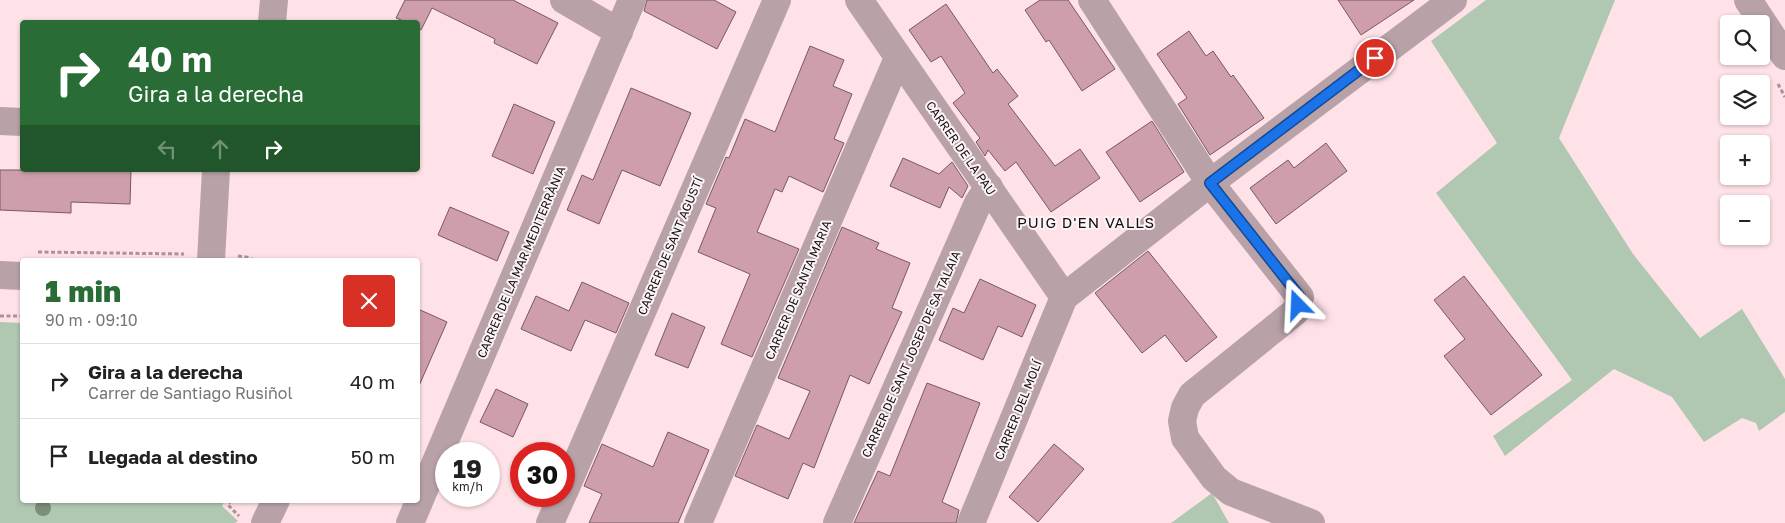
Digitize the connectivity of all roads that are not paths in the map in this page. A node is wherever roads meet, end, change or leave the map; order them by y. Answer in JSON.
{"nodes":[{"id":1,"x":274,"y":0,"type":"edge"},
{"id":2,"x":564,"y":0,"type":"edge"},
{"id":3,"x":632,"y":0,"type":"edge"},
{"id":4,"x":777,"y":0,"type":"edge"},
{"id":5,"x":859,"y":0,"type":"edge"},
{"id":6,"x":1092,"y":0,"type":"edge"},
{"id":7,"x":1748,"y":0,"type":"edge"},
{"id":8,"x":1439,"y":4,"type":"edge"},
{"id":9,"x":272,"y":20,"type":"edge"},
{"id":10,"x":619,"y":32,"type":"junction"},
{"id":11,"x":1785,"y":56,"type":"edge"},
{"id":12,"x":898,"y":58,"type":"junction"},
{"id":13,"x":0,"y":121,"type":"edge"},
{"id":14,"x":20,"y":122,"type":"edge"},
{"id":15,"x":216,"y":172,"type":"edge"},
{"id":16,"x":1210,"y":183,"type":"junction"},
{"id":17,"x":989,"y":187,"type":"junction"},
{"id":18,"x":212,"y":257,"type":"edge"},
{"id":19,"x":20,"y":267,"type":"edge"},
{"id":20,"x":0,"y":275,"type":"edge"},
{"id":21,"x":1064,"y":297,"type":"junction"},
{"id":22,"x":575,"y":467,"type":"edge"},
{"id":23,"x":420,"y":500,"type":"edge"},
{"id":24,"x":273,"y":503,"type":"edge"},
{"id":25,"x":419,"y":503,"type":"edge"},
{"id":26,"x":557,"y":507,"type":"edge"},
{"id":27,"x":255,"y":523,"type":"edge"},
{"id":28,"x":410,"y":523,"type":"edge"},
{"id":29,"x":550,"y":523,"type":"edge"},
{"id":30,"x":698,"y":523,"type":"edge"},
{"id":31,"x":837,"y":523,"type":"edge"},
{"id":32,"x":971,"y":523,"type":"edge"},
{"id":33,"x":1311,"y":523,"type":"edge"}],
"edges":[{"from":1,"to":9,"type":"street"},
{"from":2,"to":10,"type":"street"},
{"from":3,"to":10,"type":"street","name":"CARRER DE LA MAR MEDITERRÀNIA"},
{"from":4,"to":22,"type":"street","name":"CARRER DE SANT AGUSTÍ"},
{"from":5,"to":12,"type":"street","name":"CARRER DE LA PAU"},
{"from":6,"to":16,"type":"street"},
{"from":7,"to":11,"type":"street"},
{"from":8,"to":16,"type":"street"},
{"from":10,"to":23,"type":"street","name":"CARRER DE LA MAR MEDITERRÀNIA"},
{"from":12,"to":17,"type":"street","name":"CARRER DE LA PAU"},
{"from":12,"to":30,"type":"street","name":"CARRER DE SANTA MARIA"},
{"from":13,"to":14,"type":"street"},
{"from":15,"to":18,"type":"street"},
{"from":16,"to":21,"type":"street"},
{"from":16,"to":33,"type":"street"},
{"from":17,"to":21,"type":"street","name":"CARRER DE LA PAU"},
{"from":17,"to":31,"type":"street","name":"CARRER DE SANT JOSEP DE SA TALAIA"},
{"from":19,"to":20,"type":"street"},
{"from":21,"to":32,"type":"street","name":"CARRER DEL MOLÍ"},
{"from":24,"to":27,"type":"street"},
{"from":25,"to":28,"type":"street","name":"CARRER DE LA MAR MEDITERRÀNIA"},
{"from":26,"to":29,"type":"street"}]}
